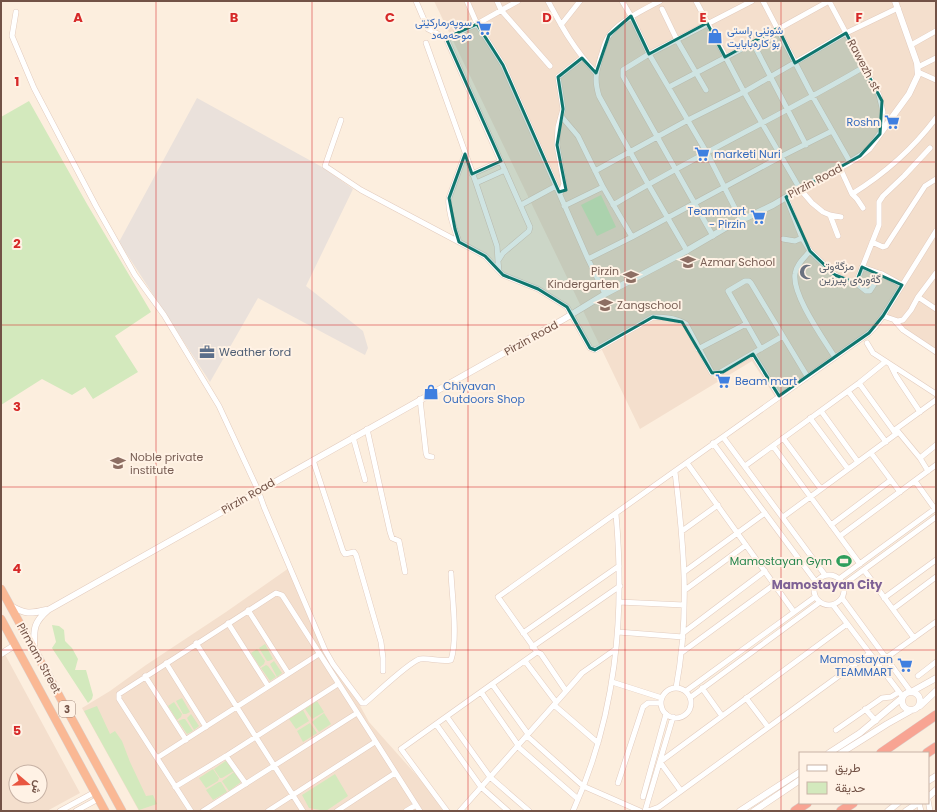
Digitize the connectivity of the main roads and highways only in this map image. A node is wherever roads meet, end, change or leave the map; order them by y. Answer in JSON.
{"nodes":[{"id":1,"x":1,"y":589,"type":"edge"},
{"id":2,"x":1,"y":619,"type":"edge"},
{"id":3,"x":936,"y":716,"type":"edge"},
{"id":4,"x":882,"y":752,"type":"edge"},
{"id":5,"x":806,"y":804,"type":"edge"},
{"id":6,"x":852,"y":804,"type":"edge"},
{"id":7,"x":105,"y":811,"type":"edge"},
{"id":8,"x":122,"y":811,"type":"edge"},
{"id":9,"x":795,"y":811,"type":"edge"},
{"id":10,"x":841,"y":811,"type":"edge"}],
"edges":[{"from":1,"to":8,"type":"highway","name":"Pirmam Street","number":"3"},
{"from":2,"to":7,"type":"highway","name":"Pirmam Street","number":"3"},
{"from":3,"to":4,"type":"highway"},
{"from":5,"to":9,"type":"highway"},
{"from":6,"to":10,"type":"highway"}]}
